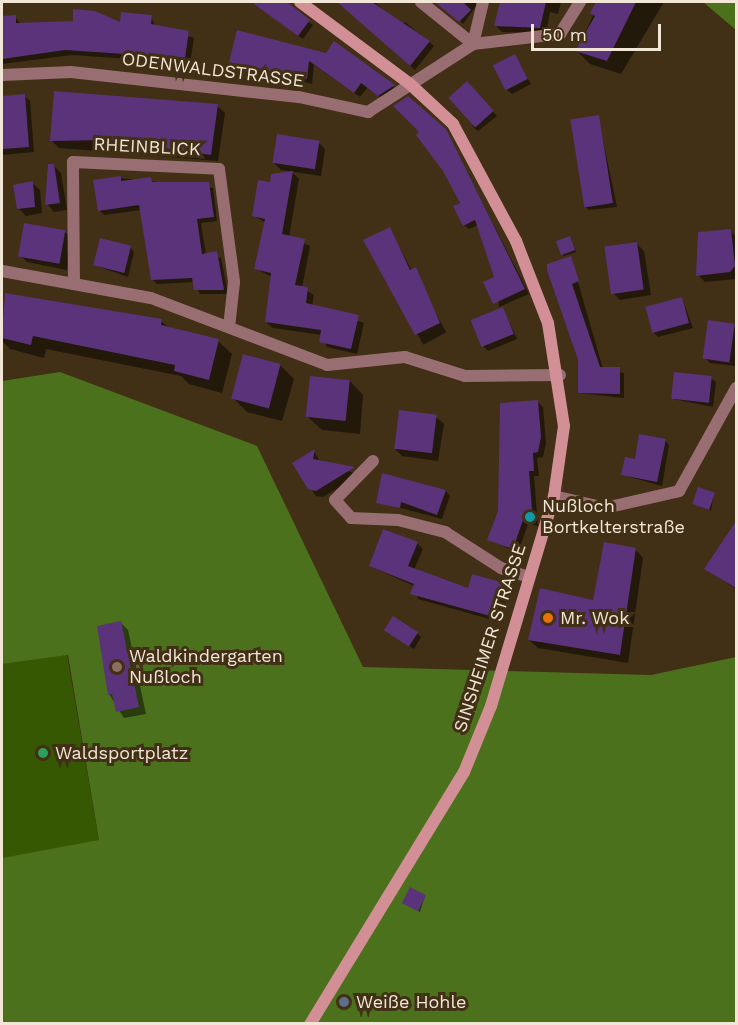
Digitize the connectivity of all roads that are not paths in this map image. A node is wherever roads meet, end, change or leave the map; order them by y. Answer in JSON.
{"nodes":[{"id":1,"x":300,"y":2,"type":"edge"},
{"id":2,"x":421,"y":2,"type":"edge"},
{"id":3,"x":483,"y":2,"type":"edge"},
{"id":4,"x":580,"y":2,"type":"edge"},
{"id":5,"x":473,"y":44,"type":"junction"},
{"id":6,"x":2,"y":75,"type":"edge"},
{"id":7,"x":410,"y":84,"type":"junction"},
{"id":8,"x":2,"y":271,"type":"edge"},
{"id":9,"x":74,"y":284,"type":"junction"},
{"id":10,"x":229,"y":327,"type":"junction"},
{"id":11,"x":560,"y":375,"type":"junction"},
{"id":12,"x":736,"y":388,"type":"edge"},
{"id":13,"x":373,"y":460,"type":"dead end"},
{"id":14,"x":554,"y":496,"type":"junction"},
{"id":15,"x":528,"y":577,"type":"junction"},
{"id":16,"x":310,"y":1023,"type":"edge"}],
"edges":[{"from":1,"to":7,"type":"street","name":"SINSHEIMER STRASSE"},
{"from":2,"to":5,"type":"street"},
{"from":3,"to":5,"type":"street"},
{"from":4,"to":5,"type":"street"},
{"from":5,"to":7,"type":"street","name":"ODENWALDSTRASSE"},
{"from":6,"to":7,"type":"street","name":"ODENWALDSTRASSE"},
{"from":7,"to":11,"type":"street","name":"SINSHEIMER STRASSE"},
{"from":8,"to":9,"type":"street"},
{"from":9,"to":10,"type":"street"},
{"from":9,"to":10,"type":"street","name":"RHEINBLICK"},
{"from":10,"to":11,"type":"street"},
{"from":11,"to":14,"type":"street","name":"SINSHEIMER STRASSE"},
{"from":12,"to":14,"type":"street"},
{"from":13,"to":15,"type":"street"},
{"from":14,"to":15,"type":"street","name":"SINSHEIMER STRASSE"},
{"from":15,"to":16,"type":"street","name":"SINSHEIMER STRASSE"}]}
